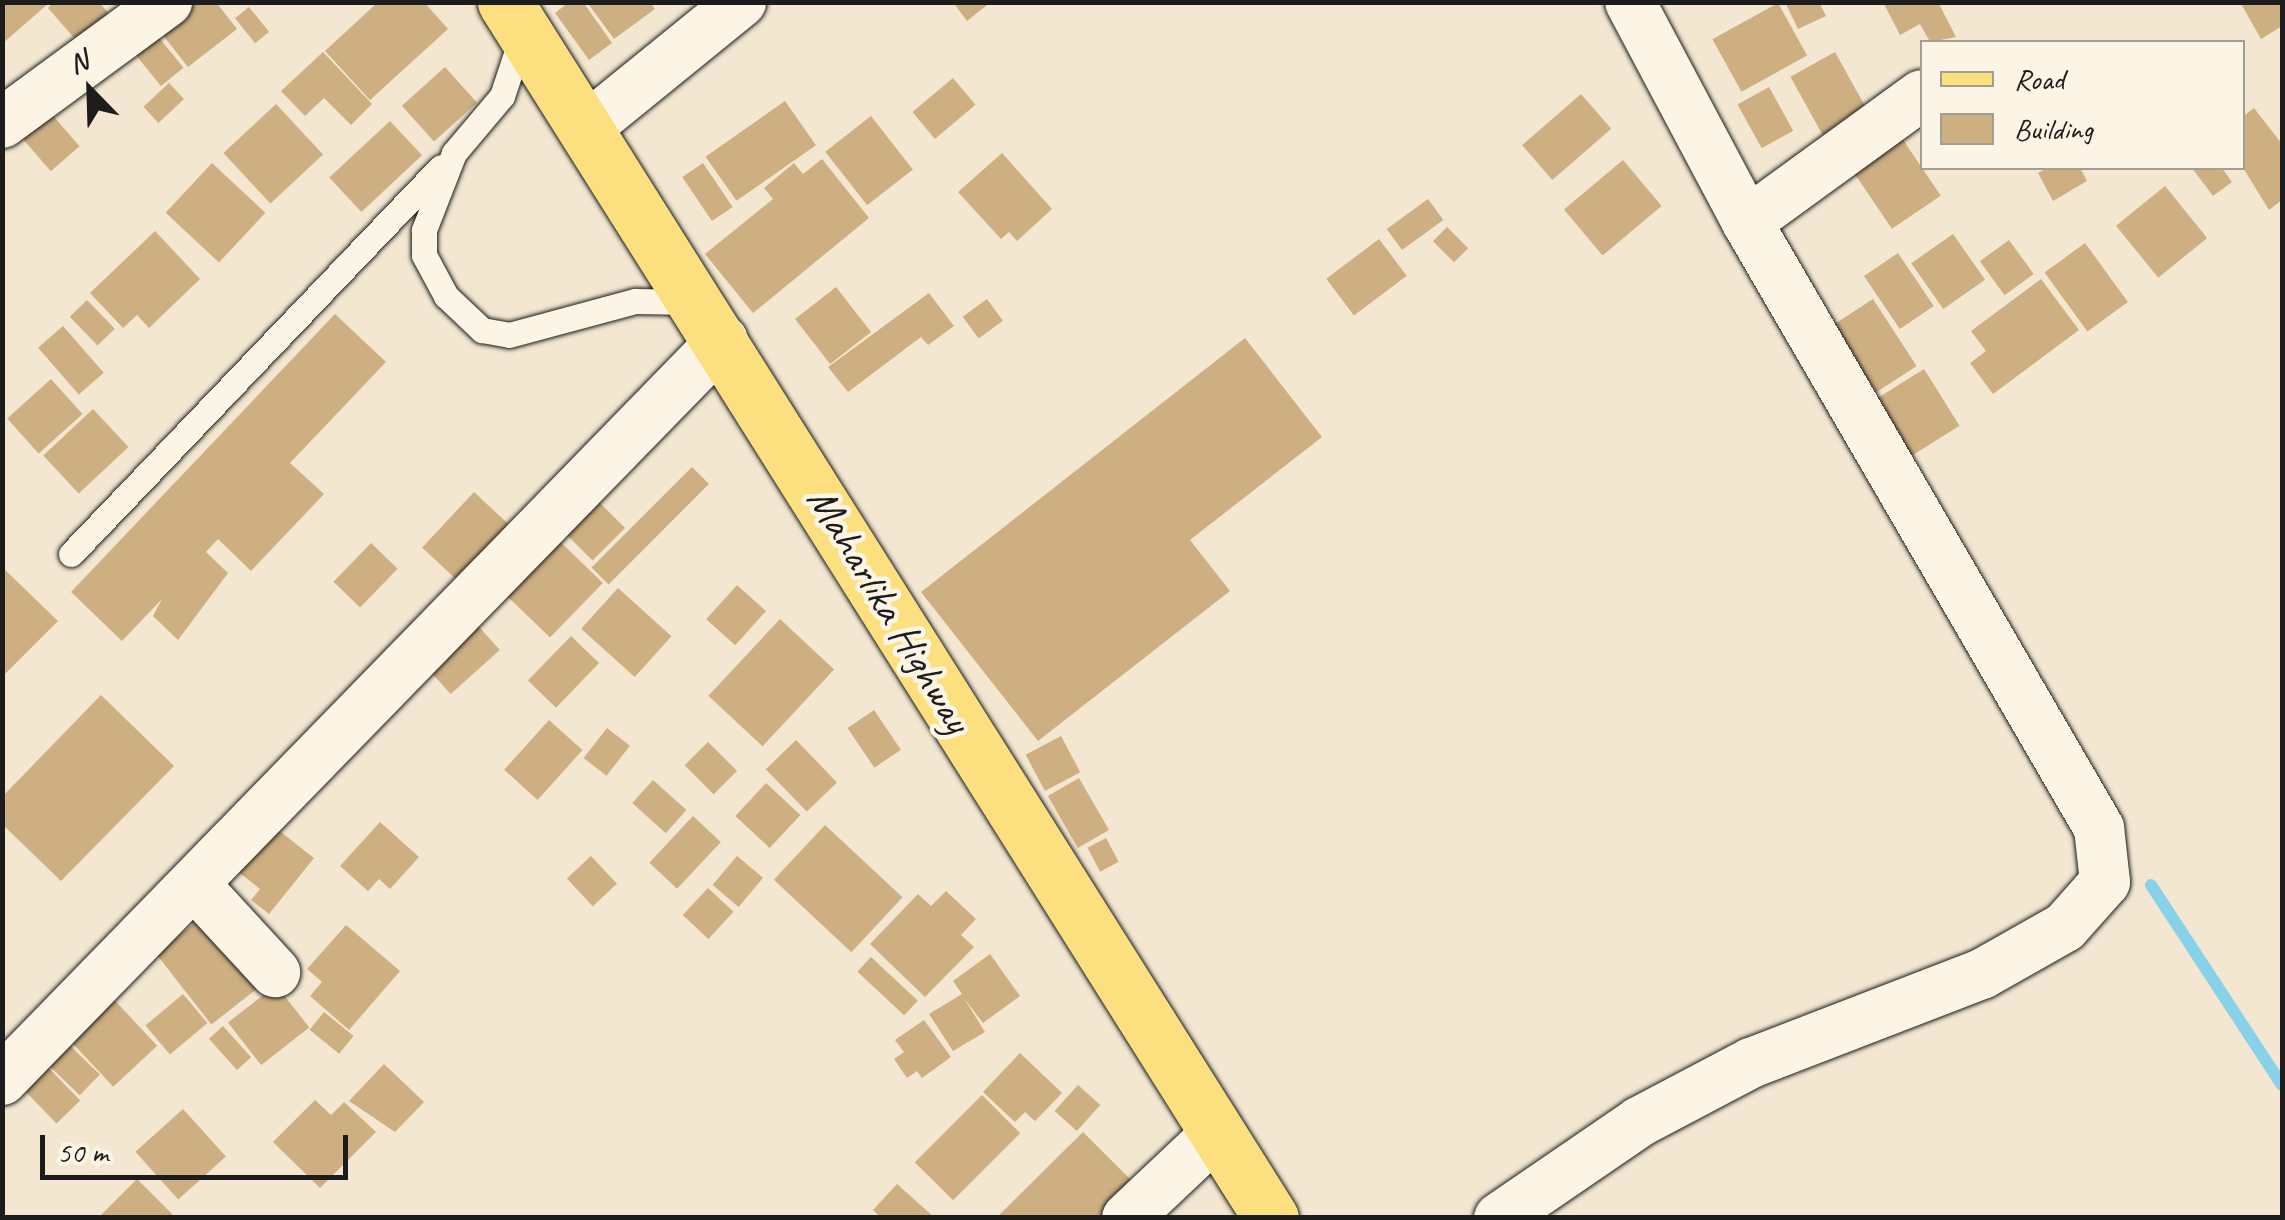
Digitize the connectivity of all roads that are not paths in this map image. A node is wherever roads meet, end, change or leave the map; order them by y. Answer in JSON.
{"nodes":[{"id":1,"x":167,"y":2,"type":"edge"},
{"id":2,"x":740,"y":2,"type":"edge"},
{"id":3,"x":1630,"y":2,"type":"edge"},
{"id":4,"x":514,"y":17,"type":"edge"},
{"id":5,"x":1920,"y":96,"type":"edge"},
{"id":6,"x":2,"y":124,"type":"edge"},
{"id":7,"x":586,"y":128,"type":"junction"},
{"id":8,"x":454,"y":153,"type":"junction"},
{"id":9,"x":1747,"y":222,"type":"junction"},
{"id":10,"x":709,"y":321,"type":"junction"},
{"id":11,"x":72,"y":554,"type":"dead end"},
{"id":12,"x":194,"y":884,"type":"junction"},
{"id":13,"x":275,"y":972,"type":"dead end"},
{"id":14,"x":2,"y":1080,"type":"edge"},
{"id":15,"x":1218,"y":1132,"type":"junction"},
{"id":16,"x":1127,"y":1218,"type":"edge"},
{"id":17,"x":1271,"y":1218,"type":"edge"},
{"id":18,"x":1499,"y":1218,"type":"edge"}],
"edges":[{"from":1,"to":6,"type":"street"},
{"from":2,"to":7,"type":"street"},
{"from":3,"to":9,"type":"street"},
{"from":4,"to":7,"type":"main road","name":"Maharlika Highway"},
{"from":4,"to":8,"type":"lane"},
{"from":5,"to":9,"type":"street"},
{"from":7,"to":10,"type":"main road","name":"Maharlika Highway"},
{"from":8,"to":10,"type":"lane"},
{"from":8,"to":11,"type":"lane"},
{"from":9,"to":18,"type":"street"},
{"from":10,"to":12,"type":"street"},
{"from":10,"to":15,"type":"main road","name":"Maharlika Highway"},
{"from":12,"to":13,"type":"street"},
{"from":12,"to":14,"type":"street"},
{"from":15,"to":16,"type":"street"},
{"from":15,"to":17,"type":"main road","name":"Maharlika Highway"}]}
